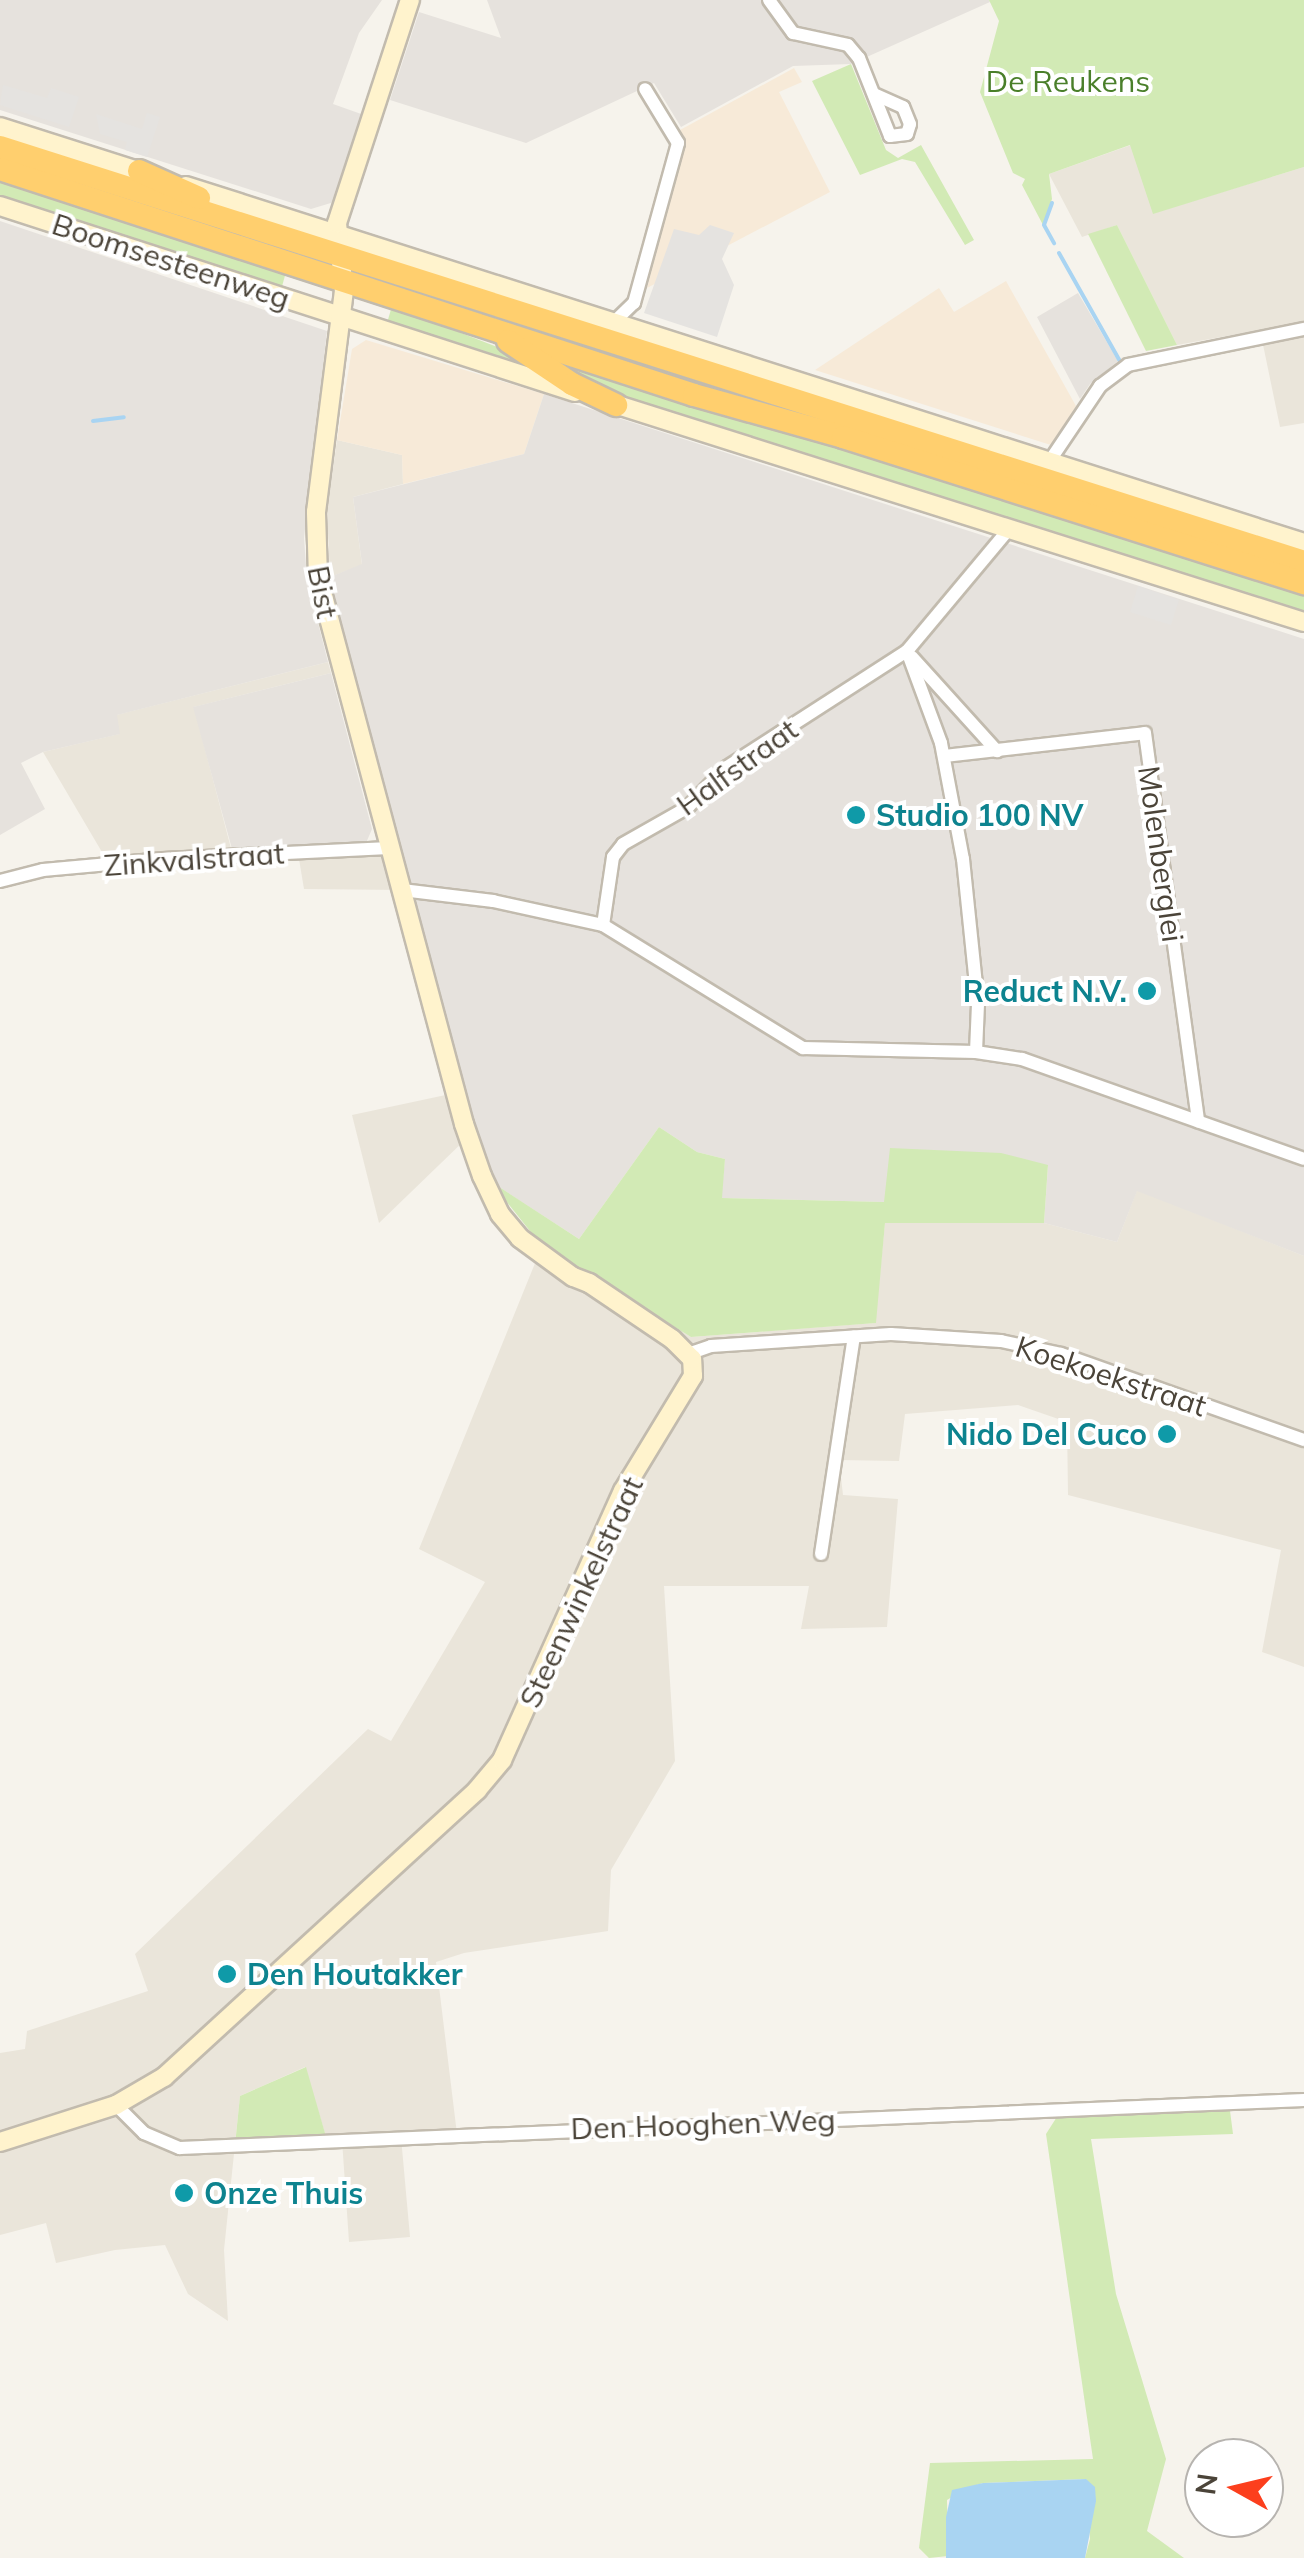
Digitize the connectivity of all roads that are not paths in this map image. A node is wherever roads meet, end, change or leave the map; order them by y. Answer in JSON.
{"nodes":[{"id":1,"x":410,"y":0,"type":"edge"},
{"id":2,"x":769,"y":0,"type":"edge"},
{"id":3,"x":645,"y":90,"type":"dead end"},
{"id":4,"x":874,"y":94,"type":"dead end"},
{"id":5,"x":0,"y":127,"type":"edge"},
{"id":6,"x":0,"y":148,"type":"edge"},
{"id":7,"x":0,"y":169,"type":"edge"},
{"id":8,"x":139,"y":171,"type":"junction"},
{"id":9,"x":0,"y":206,"type":"edge"},
{"id":10,"x":230,"y":221,"type":"junction"},
{"id":11,"x":340,"y":256,"type":"junction"},
{"id":12,"x":614,"y":322,"type":"junction"},
{"id":13,"x":341,"y":323,"type":"junction"},
{"id":14,"x":494,"y":329,"type":"junction"},
{"id":15,"x":1304,"y":329,"type":"edge"},
{"id":16,"x":616,"y":405,"type":"junction"},
{"id":17,"x":1049,"y":462,"type":"junction"},
{"id":18,"x":1010,"y":528,"type":"junction"},
{"id":19,"x":1304,"y":542,"type":"edge"},
{"id":20,"x":1248,"y":545,"type":"junction"},
{"id":21,"x":1304,"y":551,"type":"edge"},
{"id":22,"x":1304,"y":562,"type":"edge"},
{"id":23,"x":1304,"y":584,"type":"edge"},
{"id":24,"x":1304,"y":622,"type":"edge"},
{"id":25,"x":908,"y":651,"type":"junction"},
{"id":26,"x":997,"y":751,"type":"junction"},
{"id":27,"x":944,"y":756,"type":"junction"},
{"id":28,"x":389,"y":848,"type":"junction"},
{"id":29,"x":0,"y":881,"type":"edge"},
{"id":30,"x":402,"y":890,"type":"junction"},
{"id":31,"x":603,"y":925,"type":"junction"},
{"id":32,"x":976,"y":1052,"type":"junction"},
{"id":33,"x":1198,"y":1121,"type":"junction"},
{"id":34,"x":1304,"y":1159,"type":"edge"},
{"id":35,"x":854,"y":1336,"type":"junction"},
{"id":36,"x":688,"y":1354,"type":"junction"},
{"id":37,"x":1304,"y":1440,"type":"edge"},
{"id":38,"x":821,"y":1554,"type":"dead end"},
{"id":39,"x":1304,"y":2100,"type":"edge"},
{"id":40,"x":116,"y":2105,"type":"junction"},
{"id":41,"x":0,"y":2142,"type":"edge"}],
"edges":[{"from":1,"to":11,"type":"main road","name":"Bist"},
{"from":2,"to":4,"type":"street"},
{"from":3,"to":12,"type":"street"},
{"from":5,"to":8,"type":"main road"},
{"from":6,"to":10,"type":"highway"},
{"from":7,"to":11,"type":"highway"},
{"from":8,"to":10,"type":"highway"},
{"from":8,"to":11,"type":"main road"},
{"from":9,"to":13,"type":"main road","name":"Boomsesteenweg"},
{"from":10,"to":11,"type":"highway"},
{"from":11,"to":12,"type":"main road"},
{"from":11,"to":13,"type":"main road","name":"Bist"},
{"from":11,"to":14,"type":"highway"},
{"from":11,"to":20,"type":"highway"},
{"from":12,"to":17,"type":"main road"},
{"from":13,"to":16,"type":"main road","name":"Boomsesteenweg"},
{"from":13,"to":28,"type":"main road","name":"Bist"},
{"from":14,"to":16,"type":"highway"},
{"from":14,"to":23,"type":"highway"},
{"from":15,"to":17,"type":"street"},
{"from":16,"to":18,"type":"main road","name":"Boomsesteenweg"},
{"from":17,"to":19,"type":"main road"},
{"from":18,"to":24,"type":"main road","name":"Boomsesteenweg"},
{"from":18,"to":25,"type":"street","name":"Halfstraat"},
{"from":20,"to":21,"type":"highway"},
{"from":20,"to":22,"type":"highway"},
{"from":25,"to":26,"type":"street"},
{"from":25,"to":27,"type":"street"},
{"from":25,"to":31,"type":"street","name":"Halfstraat"},
{"from":26,"to":27,"type":"street","name":"Molenberglei"},
{"from":26,"to":33,"type":"street","name":"Molenberglei"},
{"from":27,"to":32,"type":"street"},
{"from":28,"to":29,"type":"street","name":"Zinkvalstraat"},
{"from":28,"to":30,"type":"main road"},
{"from":30,"to":31,"type":"street"},
{"from":30,"to":36,"type":"main road"},
{"from":31,"to":32,"type":"street"},
{"from":32,"to":33,"type":"street"},
{"from":33,"to":34,"type":"street"},
{"from":35,"to":36,"type":"street","name":"Koekoekstraat"},
{"from":35,"to":37,"type":"street","name":"Koekoekstraat"},
{"from":35,"to":38,"type":"street"},
{"from":36,"to":40,"type":"main road","name":"Steenwinkelstraat"},
{"from":39,"to":40,"type":"street","name":"Den Hooghen Weg"},
{"from":40,"to":41,"type":"main road","name":"Steenwinkelstraat"}]}
